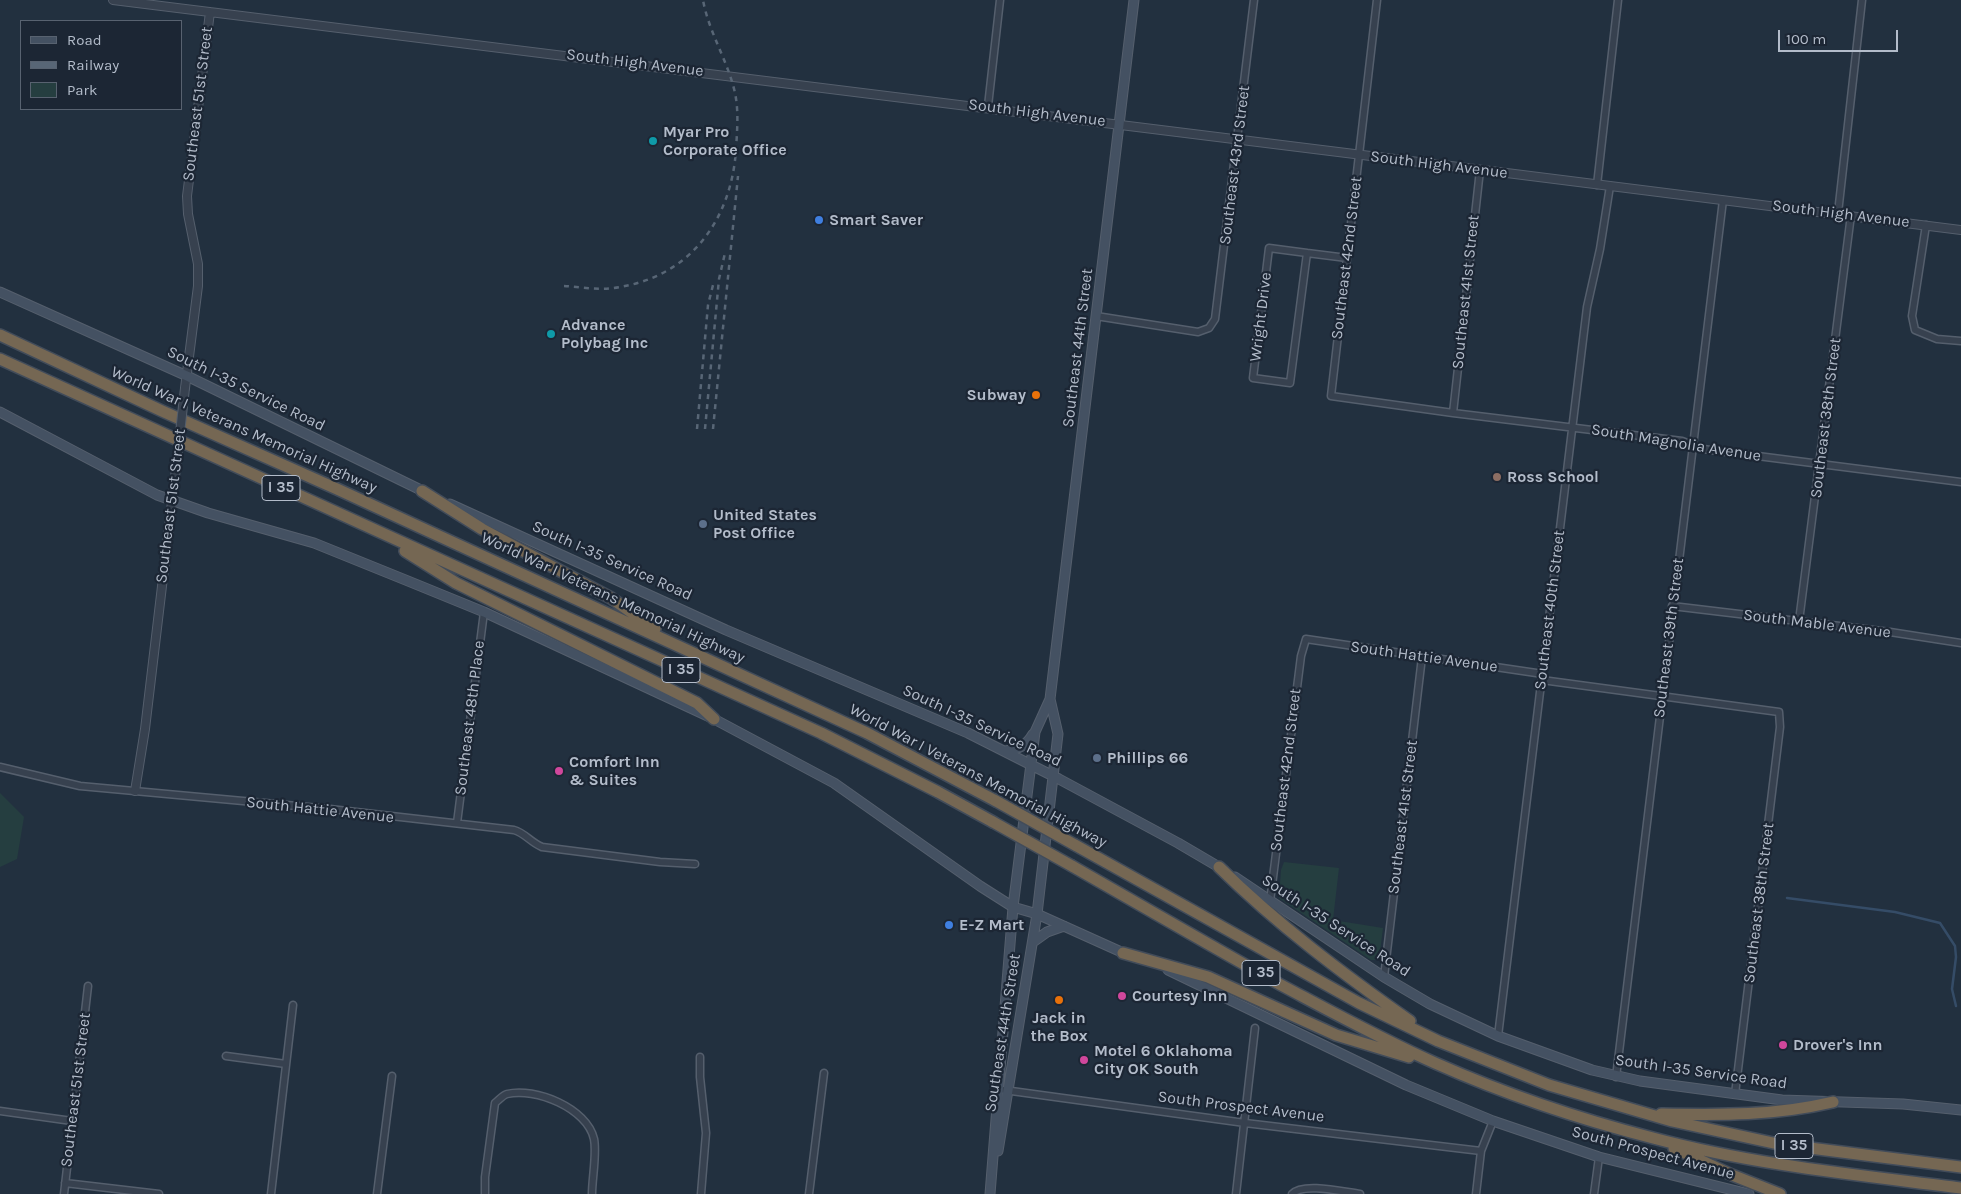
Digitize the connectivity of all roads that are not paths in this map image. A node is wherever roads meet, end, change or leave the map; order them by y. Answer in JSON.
{"nodes":[{"id":1,"x":113,"y":0,"type":"edge"},
{"id":2,"x":1000,"y":0,"type":"edge"},
{"id":3,"x":1134,"y":0,"type":"edge"},
{"id":4,"x":1254,"y":0,"type":"edge"},
{"id":5,"x":1377,"y":0,"type":"edge"},
{"id":6,"x":1618,"y":0,"type":"edge"},
{"id":7,"x":1862,"y":0,"type":"edge"},
{"id":8,"x":210,"y":12,"type":"junction"},
{"id":9,"x":988,"y":106,"type":"junction"},
{"id":10,"x":1119,"y":123,"type":"junction"},
{"id":11,"x":1238,"y":139,"type":"junction"},
{"id":12,"x":1359,"y":154,"type":"junction"},
{"id":13,"x":1480,"y":170,"type":"junction"},
{"id":14,"x":1597,"y":185,"type":"junction"},
{"id":15,"x":1610,"y":186,"type":"junction"},
{"id":16,"x":1723,"y":200,"type":"junction"},
{"id":17,"x":1838,"y":213,"type":"junction"},
{"id":18,"x":1851,"y":215,"type":"junction"},
{"id":19,"x":1926,"y":225,"type":"junction"},
{"id":20,"x":1961,"y":230,"type":"edge"},
{"id":21,"x":1308,"y":254,"type":"junction"},
{"id":22,"x":1347,"y":258,"type":"junction"},
{"id":23,"x":0,"y":292,"type":"edge"},
{"id":24,"x":1096,"y":316,"type":"junction"},
{"id":25,"x":0,"y":335,"type":"edge"},
{"id":26,"x":1961,"y":341,"type":"edge"},
{"id":27,"x":0,"y":359,"type":"edge"},
{"id":28,"x":187,"y":376,"type":"junction"},
{"id":29,"x":1331,"y":396,"type":"joint"},
{"id":30,"x":0,"y":412,"type":"edge"},
{"id":31,"x":1453,"y":413,"type":"junction"},
{"id":32,"x":1573,"y":427,"type":"junction"},
{"id":33,"x":1693,"y":445,"type":"junction"},
{"id":34,"x":1820,"y":466,"type":"junction"},
{"id":35,"x":1961,"y":482,"type":"edge"},
{"id":36,"x":422,"y":491,"type":"junction"},
{"id":37,"x":172,"y":500,"type":"junction"},
{"id":38,"x":366,"y":526,"type":"junction"},
{"id":39,"x":1672,"y":606,"type":"junction"},
{"id":40,"x":484,"y":612,"type":"junction"},
{"id":41,"x":1799,"y":621,"type":"junction"},
{"id":42,"x":1306,"y":640,"type":"joint"},
{"id":43,"x":674,"y":643,"type":"junction"},
{"id":44,"x":1961,"y":643,"type":"edge"},
{"id":45,"x":1422,"y":657,"type":"junction"},
{"id":46,"x":1542,"y":677,"type":"junction"},
{"id":47,"x":1662,"y":696,"type":"junction"},
{"id":48,"x":1050,"y":699,"type":"junction"},
{"id":49,"x":1779,"y":712,"type":"joint"},
{"id":50,"x":714,"y":719,"type":"junction"},
{"id":51,"x":1035,"y":732,"type":"junction"},
{"id":52,"x":1005,"y":752,"type":"junction"},
{"id":53,"x":1031,"y":764,"type":"junction"},
{"id":54,"x":0,"y":767,"type":"edge"},
{"id":55,"x":1053,"y":775,"type":"junction"},
{"id":56,"x":135,"y":792,"type":"junction"},
{"id":57,"x":457,"y":823,"type":"junction"},
{"id":58,"x":695,"y":864,"type":"dead end"},
{"id":59,"x":1220,"y":867,"type":"junction"},
{"id":60,"x":1270,"y":901,"type":"junction"},
{"id":61,"x":1013,"y":907,"type":"junction"},
{"id":62,"x":1037,"y":914,"type":"junction"},
{"id":63,"x":1064,"y":926,"type":"junction"},
{"id":64,"x":1033,"y":942,"type":"junction"},
{"id":65,"x":1122,"y":953,"type":"junction"},
{"id":66,"x":1384,"y":977,"type":"junction"},
{"id":67,"x":88,"y":986,"type":"dead end"},
{"id":68,"x":294,"y":1005,"type":"dead end"},
{"id":69,"x":1255,"y":1028,"type":"dead end"},
{"id":70,"x":1498,"y":1036,"type":"junction"},
{"id":71,"x":1438,"y":1041,"type":"junction"},
{"id":72,"x":226,"y":1056,"type":"dead end"},
{"id":73,"x":700,"y":1056,"type":"dead end"},
{"id":74,"x":286,"y":1064,"type":"junction"},
{"id":75,"x":1454,"y":1071,"type":"junction"},
{"id":76,"x":824,"y":1073,"type":"dead end"},
{"id":77,"x":392,"y":1076,"type":"dead end"},
{"id":78,"x":1616,"y":1077,"type":"junction"},
{"id":79,"x":998,"y":1089,"type":"junction"},
{"id":80,"x":1008,"y":1090,"type":"junction"},
{"id":81,"x":1735,"y":1094,"type":"junction"},
{"id":82,"x":1833,"y":1102,"type":"junction"},
{"id":83,"x":0,"y":1110,"type":"edge"},
{"id":84,"x":1961,"y":1110,"type":"edge"},
{"id":85,"x":1645,"y":1114,"type":"junction"},
{"id":86,"x":1493,"y":1120,"type":"junction"},
{"id":87,"x":72,"y":1121,"type":"junction"},
{"id":88,"x":1245,"y":1123,"type":"junction"},
{"id":89,"x":1654,"y":1139,"type":"junction"},
{"id":90,"x":1481,"y":1151,"type":"junction"},
{"id":91,"x":1598,"y":1157,"type":"junction"},
{"id":92,"x":1961,"y":1167,"type":"edge"},
{"id":93,"x":65,"y":1183,"type":"junction"},
{"id":94,"x":1961,"y":1188,"type":"edge"},
{"id":95,"x":1292,"y":1193,"type":"edge"},
{"id":96,"x":64,"y":1194,"type":"edge"},
{"id":97,"x":159,"y":1194,"type":"edge"},
{"id":98,"x":271,"y":1194,"type":"edge"},
{"id":99,"x":377,"y":1194,"type":"edge"},
{"id":100,"x":485,"y":1194,"type":"edge"},
{"id":101,"x":592,"y":1194,"type":"edge"},
{"id":102,"x":701,"y":1194,"type":"edge"},
{"id":103,"x":809,"y":1194,"type":"edge"},
{"id":104,"x":990,"y":1194,"type":"edge"},
{"id":105,"x":1236,"y":1194,"type":"edge"},
{"id":106,"x":1360,"y":1194,"type":"edge"},
{"id":107,"x":1476,"y":1194,"type":"edge"},
{"id":108,"x":1594,"y":1194,"type":"edge"},
{"id":109,"x":1749,"y":1194,"type":"edge"},
{"id":110,"x":1780,"y":1194,"type":"edge"}],
"edges":[{"from":1,"to":8,"type":"street","name":"South High Avenue"},
{"from":2,"to":9,"type":"street"},
{"from":3,"to":10,"type":"main road","name":"Southeast 44th Street"},
{"from":4,"to":11,"type":"street","name":"Southeast 43rd Street"},
{"from":5,"to":12,"type":"street","name":"Southeast 42nd Street"},
{"from":6,"to":14,"type":"street"},
{"from":7,"to":17,"type":"street"},
{"from":8,"to":9,"type":"street","name":"South High Avenue"},
{"from":8,"to":28,"type":"street","name":"Southeast 51st Street"},
{"from":9,"to":10,"type":"street","name":"South High Avenue"},
{"from":10,"to":11,"type":"street","name":"South High Avenue"},
{"from":10,"to":24,"type":"main road","name":"Southeast 44th Street"},
{"from":11,"to":12,"type":"street","name":"South High Avenue"},
{"from":11,"to":24,"type":"street","name":"Southeast 43rd Street"},
{"from":12,"to":13,"type":"street","name":"South High Avenue"},
{"from":12,"to":22,"type":"street","name":"Southeast 42nd Street"},
{"from":13,"to":14,"type":"street","name":"South High Avenue"},
{"from":13,"to":31,"type":"street","name":"Southeast 41st Street"},
{"from":14,"to":15,"type":"street","name":"South High Avenue"},
{"from":15,"to":16,"type":"street","name":"South High Avenue"},
{"from":15,"to":32,"type":"street","name":"Southeast 40th Street"},
{"from":16,"to":17,"type":"street","name":"South High Avenue"},
{"from":16,"to":33,"type":"street","name":"Southeast 39th Street"},
{"from":17,"to":18,"type":"street","name":"South High Avenue"},
{"from":18,"to":19,"type":"street","name":"South High Avenue"},
{"from":18,"to":34,"type":"street","name":"Southeast 38th Street"},
{"from":19,"to":20,"type":"street","name":"South High Avenue"},
{"from":19,"to":26,"type":"street"},
{"from":21,"to":21,"type":"street","name":"Wright Drive"},
{"from":21,"to":22,"type":"street","name":"Wright Drive"},
{"from":22,"to":29,"type":"street","name":"Southeast 42nd Street"},
{"from":23,"to":28,"type":"main road","name":"South I-35 Service Road"},
{"from":24,"to":48,"type":"main road","name":"Southeast 44th Street"},
{"from":25,"to":43,"type":"highway","name":"World War I Veterans Memorial Highway","number":"I 35"},
{"from":27,"to":38,"type":"highway","name":"World War I Veterans Memorial Highway","number":"I 35"},
{"from":28,"to":36,"type":"main road","name":"South I-35 Service Road"},
{"from":28,"to":37,"type":"street","name":"Southeast 51st Street","bridge":true},
{"from":29,"to":31,"type":"street","name":"South Magnolia Avenue"},
{"from":30,"to":37,"type":"main road"},
{"from":31,"to":32,"type":"street","name":"South Magnolia Avenue"},
{"from":32,"to":33,"type":"street","name":"South Magnolia Avenue"},
{"from":32,"to":46,"type":"street","name":"Southeast 40th Street"},
{"from":33,"to":34,"type":"street","name":"South Magnolia Avenue"},
{"from":33,"to":39,"type":"street","name":"Southeast 39th Street"},
{"from":34,"to":35,"type":"street","name":"South Magnolia Avenue"},
{"from":34,"to":41,"type":"street","name":"Southeast 38th Street"},
{"from":36,"to":43,"type":"highway"},
{"from":36,"to":52,"type":"main road","name":"South I-35 Service Road"},
{"from":37,"to":40,"type":"main road"},
{"from":37,"to":56,"type":"street","name":"Southeast 51st Street"},
{"from":38,"to":50,"type":"highway"},
{"from":38,"to":75,"type":"highway","name":"World War I Veterans Memorial Highway","number":"I 35","bridge":true},
{"from":39,"to":41,"type":"street","name":"South Mable Avenue"},
{"from":39,"to":47,"type":"street","name":"Southeast 39th Street"},
{"from":40,"to":50,"type":"main road"},
{"from":40,"to":57,"type":"street","name":"Southeast 48th Place"},
{"from":41,"to":44,"type":"street","name":"South Mable Avenue"},
{"from":42,"to":45,"type":"street","name":"South Hattie Avenue"},
{"from":42,"to":60,"type":"street","name":"Southeast 42nd Street"},
{"from":43,"to":71,"type":"highway","name":"World War I Veterans Memorial Highway","number":"I 35","bridge":true},
{"from":45,"to":46,"type":"street","name":"South Hattie Avenue"},
{"from":45,"to":66,"type":"street","name":"Southeast 41st Street"},
{"from":46,"to":47,"type":"street","name":"South Hattie Avenue"},
{"from":46,"to":70,"type":"street","name":"Southeast 40th Street"},
{"from":47,"to":49,"type":"street","name":"South Hattie Avenue"},
{"from":47,"to":78,"type":"street","name":"Southeast 39th Street"},
{"from":48,"to":51,"type":"main road","name":"Southeast 44th Street"},
{"from":48,"to":55,"type":"main road","name":"Southeast 44th Street"},
{"from":49,"to":81,"type":"street","name":"Southeast 38th Street"},
{"from":50,"to":61,"type":"main road"},
{"from":51,"to":52,"type":"main road"},
{"from":51,"to":53,"type":"main road","name":"Southeast 44th Street"},
{"from":52,"to":53,"type":"main road","name":"South I-35 Service Road"},
{"from":53,"to":55,"type":"main road","name":"South I-35 Service Road"},
{"from":53,"to":61,"type":"main road","name":"Southeast 44th Street"},
{"from":54,"to":56,"type":"street","name":"South Hattie Avenue"},
{"from":55,"to":59,"type":"main road","name":"South I-35 Service Road"},
{"from":55,"to":62,"type":"main road","name":"Southeast 44th Street"},
{"from":56,"to":57,"type":"street","name":"South Hattie Avenue"},
{"from":57,"to":58,"type":"street","name":"South Hattie Avenue"},
{"from":59,"to":60,"type":"main road","name":"South I-35 Service Road"},
{"from":59,"to":71,"type":"highway"},
{"from":60,"to":66,"type":"main road","name":"South I-35 Service Road"},
{"from":61,"to":62,"type":"main road"},
{"from":61,"to":79,"type":"main road","name":"Southeast 44th Street"},
{"from":62,"to":63,"type":"main road"},
{"from":62,"to":64,"type":"main road","name":"Southeast 44th Street"},
{"from":63,"to":64,"type":"main road"},
{"from":63,"to":65,"type":"main road"},
{"from":64,"to":80,"type":"main road","name":"Southeast 44th Street"},
{"from":65,"to":75,"type":"highway"},
{"from":65,"to":86,"type":"main road"},
{"from":66,"to":70,"type":"main road","name":"South I-35 Service Road"},
{"from":67,"to":87,"type":"street","name":"Southeast 51st Street"},
{"from":68,"to":74,"type":"street"},
{"from":69,"to":88,"type":"street"},
{"from":70,"to":78,"type":"main road","name":"South I-35 Service Road"},
{"from":71,"to":85,"type":"highway","name":"World War I Veterans Memorial Highway","number":"I 35"},
{"from":72,"to":74,"type":"street"},
{"from":73,"to":102,"type":"street"},
{"from":74,"to":98,"type":"street"},
{"from":75,"to":89,"type":"highway","name":"World War I Veterans Memorial Highway","number":"I 35"},
{"from":76,"to":103,"type":"street"},
{"from":77,"to":99,"type":"street"},
{"from":78,"to":81,"type":"main road","name":"South I-35 Service Road"},
{"from":79,"to":80,"type":"street","name":"South Prospect Avenue"},
{"from":79,"to":104,"type":"main road","name":"Southeast 44th Street"},
{"from":80,"to":88,"type":"street","name":"South Prospect Avenue"},
{"from":80,"to":104,"type":"main road","name":"Southeast 44th Street"},
{"from":81,"to":82,"type":"main road","name":"South I-35 Service Road"},
{"from":82,"to":84,"type":"main road","name":"South I-35 Service Road"},
{"from":82,"to":85,"type":"highway"},
{"from":83,"to":87,"type":"street"},
{"from":85,"to":92,"type":"highway","name":"World War I Veterans Memorial Highway","number":"I 35"},
{"from":86,"to":90,"type":"street"},
{"from":86,"to":91,"type":"main road","name":"South Prospect Avenue"},
{"from":87,"to":93,"type":"street","name":"Southeast 51st Street"},
{"from":88,"to":90,"type":"street","name":"South Prospect Avenue"},
{"from":88,"to":105,"type":"street"},
{"from":89,"to":94,"type":"highway","name":"World War I Veterans Memorial Highway","number":"I 35"},
{"from":89,"to":110,"type":"highway"},
{"from":90,"to":107,"type":"street"},
{"from":91,"to":108,"type":"street"},
{"from":91,"to":109,"type":"main road","name":"South Prospect Avenue"},
{"from":93,"to":96,"type":"street","name":"Southeast 51st Street"},
{"from":93,"to":97,"type":"street"},
{"from":95,"to":106,"type":"street"},
{"from":100,"to":101,"type":"street"}]}
